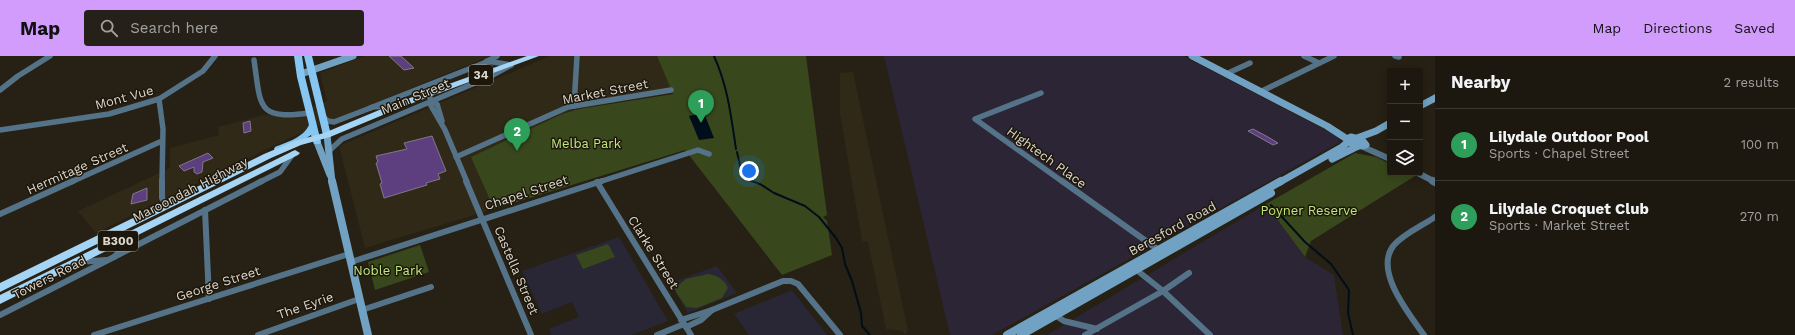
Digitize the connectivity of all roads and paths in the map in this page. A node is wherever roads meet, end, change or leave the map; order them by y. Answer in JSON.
{"nodes":[{"id":1,"x":50,"y":56,"type":"edge"},
{"id":2,"x":215,"y":56,"type":"edge"},
{"id":3,"x":298,"y":56,"type":"edge"},
{"id":4,"x":308,"y":56,"type":"edge"},
{"id":5,"x":353,"y":56,"type":"edge"},
{"id":6,"x":497,"y":56,"type":"edge"},
{"id":7,"x":535,"y":56,"type":"edge"},
{"id":8,"x":577,"y":56,"type":"edge"},
{"id":9,"x":1192,"y":56,"type":"edge"},
{"id":10,"x":1304,"y":56,"type":"edge"},
{"id":11,"x":1334,"y":56,"type":"edge"},
{"id":12,"x":254,"y":60,"type":"dead end"},
{"id":13,"x":488,"y":61,"type":"junction"},
{"id":14,"x":1250,"y":63,"type":"dead end"},
{"id":15,"x":1319,"y":63,"type":"junction"},
{"id":16,"x":511,"y":65,"type":"junction"},
{"id":17,"x":312,"y":71,"type":"junction"},
{"id":18,"x":301,"y":74,"type":"junction"},
{"id":19,"x":1226,"y":74,"type":"junction"},
{"id":20,"x":0,"y":90,"type":"edge"},
{"id":21,"x":671,"y":90,"type":"dead end"},
{"id":22,"x":1041,"y":92,"type":"dead end"},
{"id":23,"x":1260,"y":92,"type":"junction"},
{"id":24,"x":430,"y":98,"type":"junction"},
{"id":25,"x":1435,"y":98,"type":"edge"},
{"id":26,"x":159,"y":99,"type":"junction"},
{"id":27,"x":1423,"y":104,"type":"edge"},
{"id":28,"x":399,"y":105,"type":"junction"},
{"id":29,"x":574,"y":106,"type":"junction"},
{"id":30,"x":370,"y":108,"type":"junction"},
{"id":31,"x":310,"y":113,"type":"junction"},
{"id":32,"x":322,"y":113,"type":"junction"},
{"id":33,"x":359,"y":121,"type":"junction"},
{"id":34,"x":313,"y":124,"type":"junction"},
{"id":35,"x":1387,"y":125,"type":"edge"},
{"id":36,"x":0,"y":130,"type":"edge"},
{"id":37,"x":327,"y":135,"type":"junction"},
{"id":38,"x":316,"y":140,"type":"junction"},
{"id":39,"x":162,"y":141,"type":"junction"},
{"id":40,"x":1357,"y":142,"type":"junction"},
{"id":41,"x":330,"y":150,"type":"junction"},
{"id":42,"x":293,"y":154,"type":"junction"},
{"id":43,"x":709,"y":154,"type":"dead end"},
{"id":44,"x":456,"y":157,"type":"junction"},
{"id":45,"x":1387,"y":157,"type":"edge"},
{"id":46,"x":1423,"y":176,"type":"edge"},
{"id":47,"x":220,"y":180,"type":"junction"},
{"id":48,"x":332,"y":180,"type":"junction"},
{"id":49,"x":597,"y":182,"type":"junction"},
{"id":50,"x":1435,"y":182,"type":"edge"},
{"id":51,"x":170,"y":209,"type":"junction"},
{"id":52,"x":205,"y":210,"type":"junction"},
{"id":53,"x":0,"y":214,"type":"edge"},
{"id":54,"x":1435,"y":217,"type":"edge"},
{"id":55,"x":482,"y":219,"type":"junction"},
{"id":56,"x":128,"y":236,"type":"junction"},
{"id":57,"x":97,"y":240,"type":"junction"},
{"id":58,"x":1161,"y":252,"type":"junction"},
{"id":59,"x":111,"y":258,"type":"junction"},
{"id":60,"x":350,"y":258,"type":"junction"},
{"id":61,"x":76,"y":262,"type":"junction"},
{"id":62,"x":1134,"y":268,"type":"junction"},
{"id":63,"x":1189,"y":273,"type":"dead end"},
{"id":64,"x":431,"y":287,"type":"dead end"},
{"id":65,"x":0,"y":288,"type":"edge"},
{"id":66,"x":1163,"y":291,"type":"junction"},
{"id":67,"x":208,"y":299,"type":"junction"},
{"id":68,"x":359,"y":299,"type":"junction"},
{"id":69,"x":0,"y":300,"type":"edge"},
{"id":70,"x":362,"y":310,"type":"junction"},
{"id":71,"x":1053,"y":313,"type":"junction"},
{"id":72,"x":0,"y":315,"type":"edge"},
{"id":73,"x":684,"y":324,"type":"junction"},
{"id":74,"x":1097,"y":328,"type":"junction"},
{"id":75,"x":1030,"y":330,"type":"edge"},
{"id":76,"x":94,"y":335,"type":"edge"},
{"id":77,"x":258,"y":335,"type":"edge"},
{"id":78,"x":368,"y":335,"type":"edge"},
{"id":79,"x":531,"y":335,"type":"edge"},
{"id":80,"x":657,"y":335,"type":"edge"},
{"id":81,"x":690,"y":335,"type":"edge"},
{"id":82,"x":840,"y":335,"type":"edge"},
{"id":83,"x":1007,"y":335,"type":"edge"},
{"id":84,"x":1021,"y":335,"type":"edge"},
{"id":85,"x":1085,"y":335,"type":"edge"},
{"id":86,"x":1210,"y":335,"type":"edge"},
{"id":87,"x":1424,"y":335,"type":"edge"}],
"edges":[{"from":1,"to":20,"type":"street"},
{"from":2,"to":26,"type":"street","name":"Mont Vue"},
{"from":3,"to":18,"type":"main road"},
{"from":4,"to":17,"type":"main road"},
{"from":5,"to":17,"type":"main road"},
{"from":6,"to":13,"type":"street","name":"Main Street"},
{"from":7,"to":16,"type":"highway","name":"Maroondah Highway","number":"34"},
{"from":8,"to":29,"type":"street"},
{"from":9,"to":19,"type":"main road"},
{"from":10,"to":15,"type":"street"},
{"from":11,"to":15,"type":"street"},
{"from":12,"to":31,"type":"street"},
{"from":13,"to":16,"type":"street"},
{"from":13,"to":30,"type":"street","name":"Main Street"},
{"from":14,"to":19,"type":"street"},
{"from":15,"to":23,"type":"street"},
{"from":16,"to":24,"type":"highway","name":"Maroondah Highway","number":"34"},
{"from":17,"to":18,"type":"main road"},
{"from":17,"to":32,"type":"main road"},
{"from":18,"to":31,"type":"main road"},
{"from":19,"to":23,"type":"main road"},
{"from":21,"to":29,"type":"street","name":"Market Street"},
{"from":22,"to":58,"type":"street","name":"Hightech Place"},
{"from":23,"to":40,"type":"main road"},
{"from":24,"to":28,"type":"highway","name":"Maroondah Highway","number":"34"},
{"from":24,"to":41,"type":"street","name":"Main Street"},
{"from":24,"to":44,"type":"street","name":"Castella Street"},
{"from":25,"to":27,"type":"main road"},
{"from":26,"to":36,"type":"street","name":"Mont Vue"},
{"from":26,"to":39,"type":"street"},
{"from":28,"to":30,"type":"street"},
{"from":28,"to":33,"type":"highway","name":"Maroondah Highway","number":"34"},
{"from":29,"to":44,"type":"street","name":"Market Street"},
{"from":30,"to":32,"type":"street","name":"Main Street"},
{"from":30,"to":33,"type":"street"},
{"from":31,"to":32,"type":"main road"},
{"from":31,"to":34,"type":"main road"},
{"from":32,"to":37,"type":"main road"},
{"from":33,"to":37,"type":"highway","name":"Maroondah Highway","number":"34"},
{"from":34,"to":38,"type":"main road"},
{"from":34,"to":47,"type":"main road"},
{"from":35,"to":40,"type":"main road","name":"Beresford Road"},
{"from":37,"to":38,"type":"highway","name":"Maroondah Highway","number":"B300"},
{"from":37,"to":41,"type":"main road"},
{"from":38,"to":42,"type":"highway","name":"Maroondah Highway","number":"B300"},
{"from":38,"to":47,"type":"highway","name":"Maroondah Highway","number":"B300"},
{"from":38,"to":48,"type":"main road"},
{"from":39,"to":51,"type":"street"},
{"from":39,"to":53,"type":"street","name":"Hermitage Street"},
{"from":40,"to":45,"type":"street"},
{"from":40,"to":58,"type":"main road","name":"Beresford Road"},
{"from":41,"to":48,"type":"main road"},
{"from":42,"to":51,"type":"highway","name":"Maroondah Highway","number":"B300"},
{"from":42,"to":52,"type":"street"},
{"from":43,"to":49,"type":"street","name":"Chapel Street"},
{"from":44,"to":55,"type":"street","name":"Castella Street"},
{"from":46,"to":50,"type":"street"},
{"from":47,"to":51,"type":"highway","name":"Maroondah Highway","number":"B300"},
{"from":48,"to":60,"type":"main road"},
{"from":49,"to":55,"type":"street","name":"Chapel Street"},
{"from":49,"to":73,"type":"street","name":"Clarke Street"},
{"from":51,"to":56,"type":"highway","name":"Maroondah Highway","number":"B300"},
{"from":51,"to":57,"type":"highway","name":"Maroondah Highway","number":"B300"},
{"from":52,"to":59,"type":"street"},
{"from":52,"to":67,"type":"street"},
{"from":54,"to":87,"type":"street"},
{"from":55,"to":60,"type":"street","name":"Chapel Street"},
{"from":55,"to":79,"type":"street","name":"Castella Street"},
{"from":56,"to":57,"type":"highway"},
{"from":56,"to":59,"type":"street"},
{"from":56,"to":61,"type":"highway","name":"Maroondah Highway","number":"B300"},
{"from":57,"to":65,"type":"highway","name":"Maroondah Highway","number":"B300"},
{"from":58,"to":62,"type":"main road","name":"Beresford Road"},
{"from":59,"to":61,"type":"street"},
{"from":59,"to":72,"type":"street","name":"Towers Road"},
{"from":60,"to":67,"type":"street","name":"George Street"},
{"from":60,"to":68,"type":"main road"},
{"from":61,"to":69,"type":"highway","name":"Maroondah Highway","number":"B300"},
{"from":62,"to":66,"type":"street"},
{"from":62,"to":71,"type":"main road","name":"Beresford Road"},
{"from":63,"to":66,"type":"street"},
{"from":64,"to":70,"type":"street"},
{"from":66,"to":74,"type":"street"},
{"from":66,"to":86,"type":"street"},
{"from":67,"to":76,"type":"street","name":"George Street"},
{"from":68,"to":70,"type":"main road"},
{"from":68,"to":77,"type":"street","name":"The Eyrie"},
{"from":70,"to":78,"type":"main road"},
{"from":71,"to":74,"type":"street"},
{"from":71,"to":75,"type":"main road","name":"Beresford Road"},
{"from":73,"to":80,"type":"street"},
{"from":73,"to":81,"type":"street","name":"Clarke Street"},
{"from":73,"to":82,"type":"street"},
{"from":74,"to":85,"type":"street"},
{"from":75,"to":83,"type":"main road","name":"Beresford Road"},
{"from":75,"to":84,"type":"main road","name":"Beresford Road"}]}
